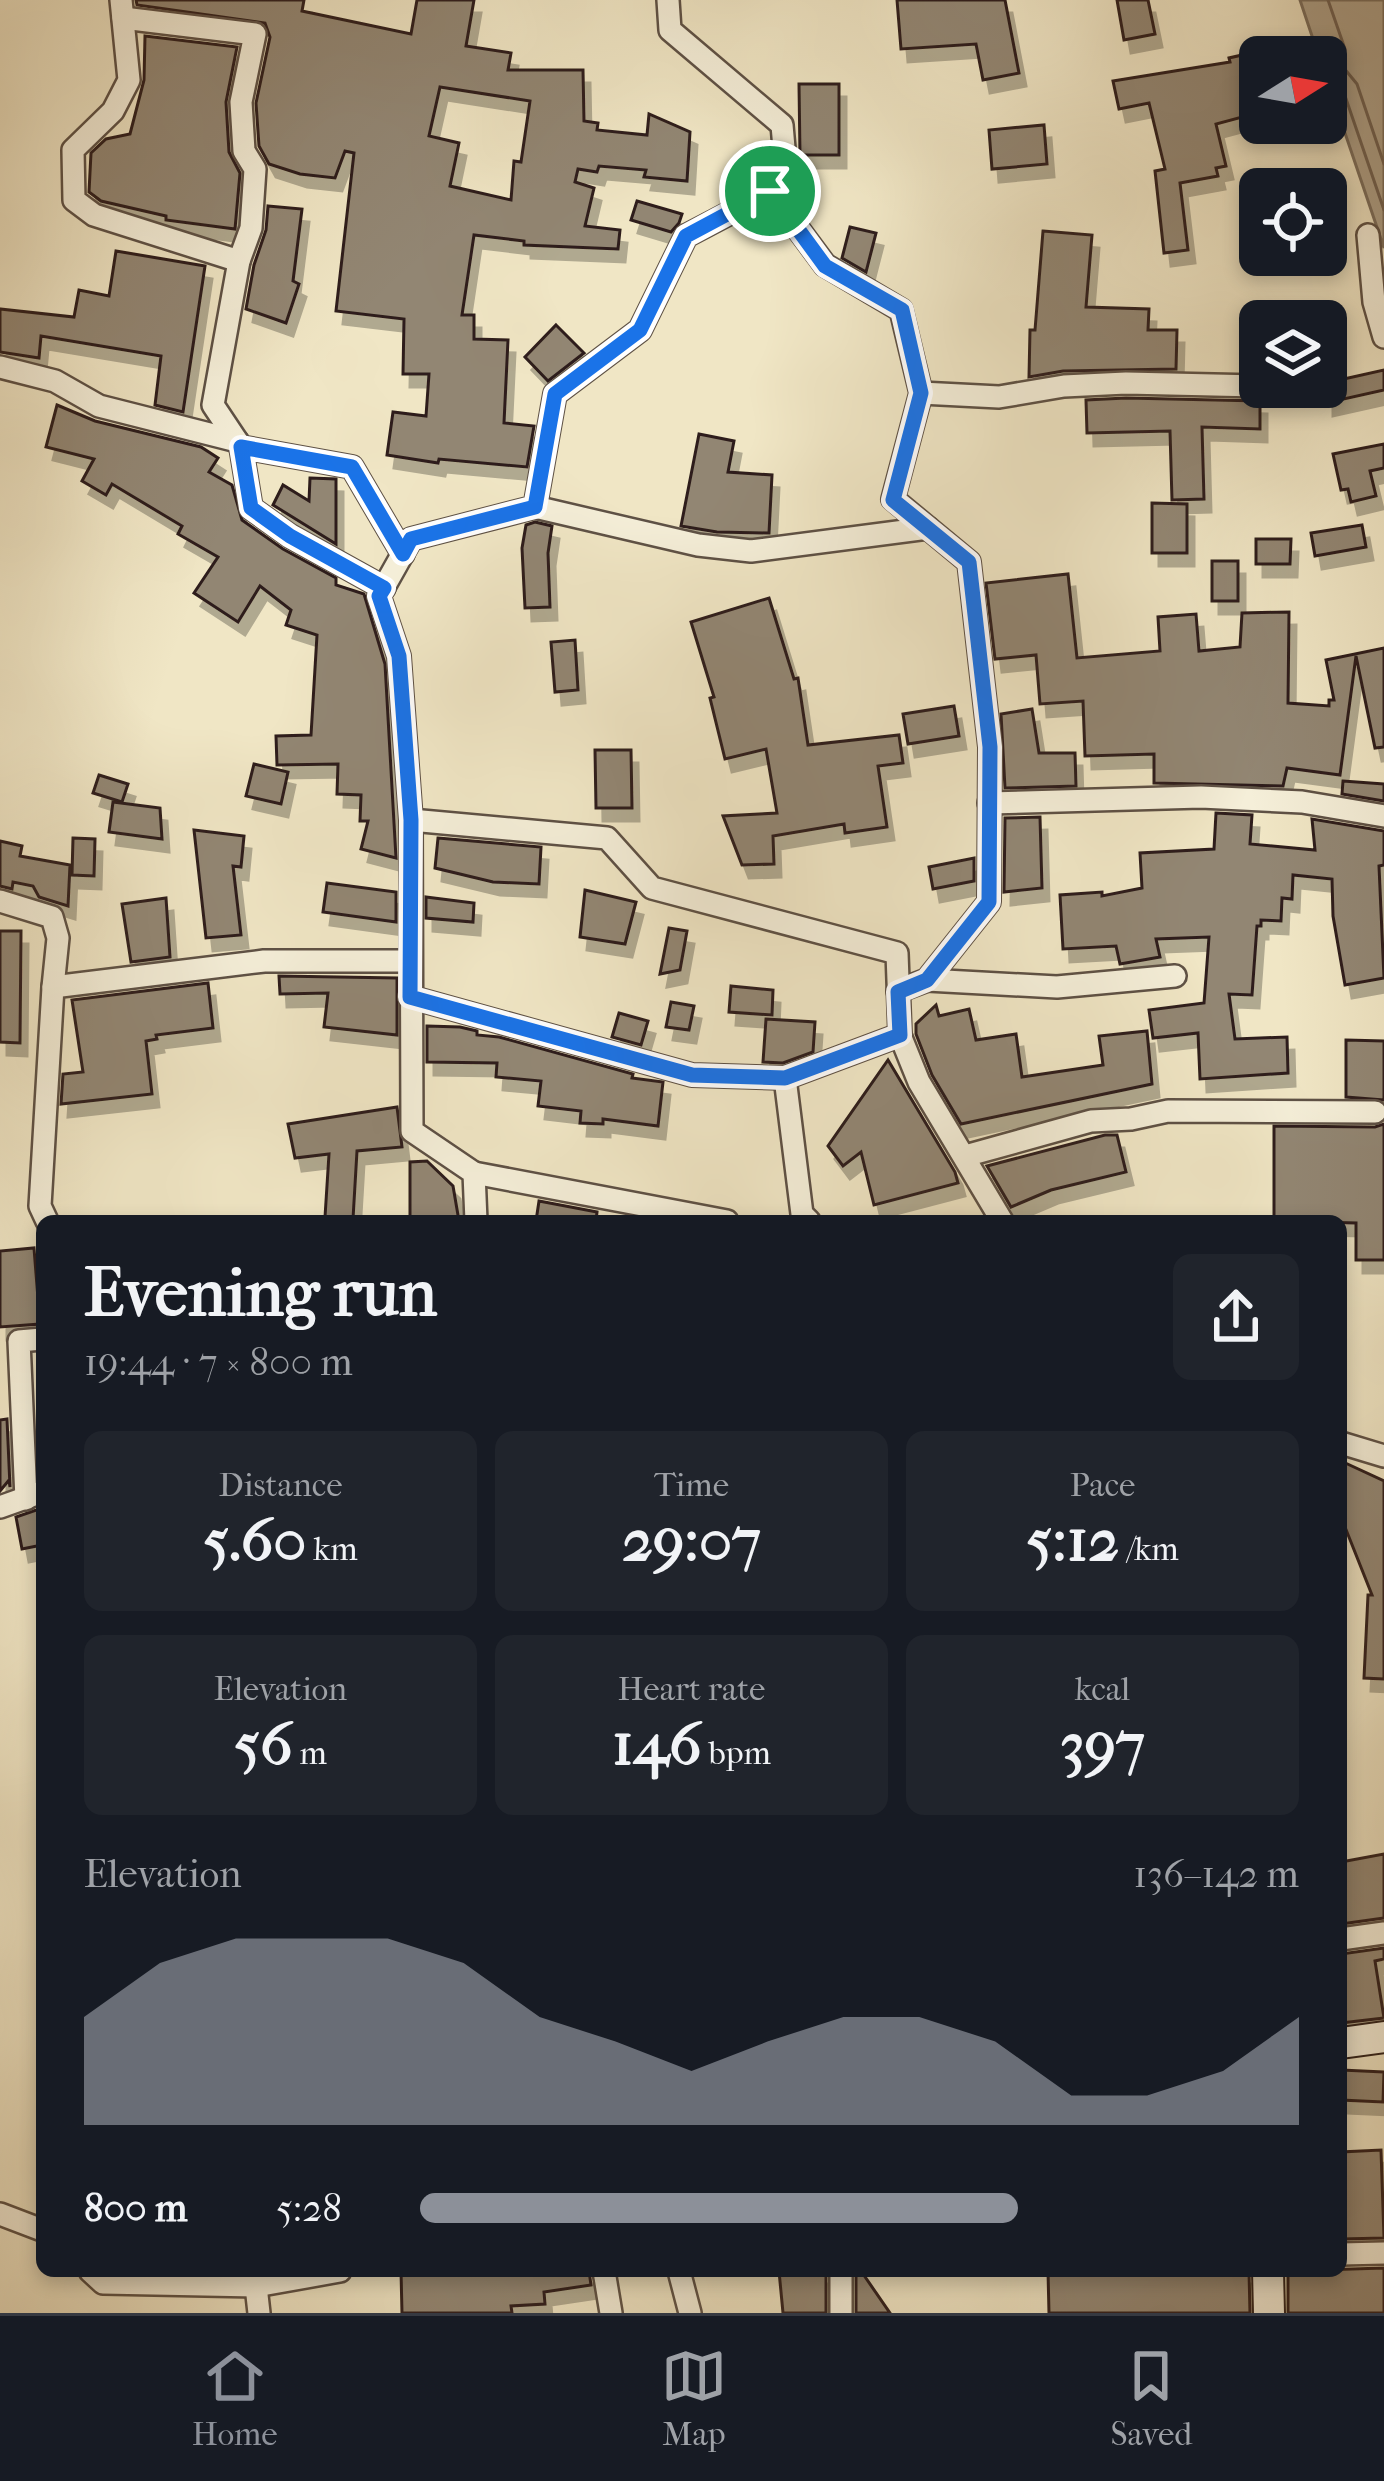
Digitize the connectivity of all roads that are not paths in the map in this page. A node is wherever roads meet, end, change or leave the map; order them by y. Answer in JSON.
{"nodes":[{"id":1,"x":668,"y":0,"type":"edge"},
{"id":2,"x":122,"y":9,"type":"edge"},
{"id":3,"x":770,"y":191,"type":"junction"},
{"id":4,"x":1368,"y":235,"type":"dead end"},
{"id":5,"x":239,"y":261,"type":"junction"},
{"id":6,"x":1384,"y":337,"type":"edge"},
{"id":7,"x":0,"y":367,"type":"edge"},
{"id":8,"x":1239,"y":386,"type":"edge"},
{"id":9,"x":921,"y":393,"type":"junction"},
{"id":10,"x":239,"y":444,"type":"junction"},
{"id":11,"x":535,"y":507,"type":"junction"},
{"id":12,"x":928,"y":528,"type":"junction"},
{"id":13,"x":403,"y":554,"type":"junction"},
{"id":14,"x":384,"y":588,"type":"junction"},
{"id":15,"x":989,"y":803,"type":"junction"},
{"id":16,"x":1384,"y":816,"type":"edge"},
{"id":17,"x":411,"y":820,"type":"junction"},
{"id":18,"x":0,"y":901,"type":"edge"},
{"id":19,"x":410,"y":961,"type":"junction"},
{"id":20,"x":1175,"y":976,"type":"dead end"},
{"id":21,"x":927,"y":980,"type":"junction"},
{"id":22,"x":53,"y":987,"type":"junction"},
{"id":23,"x":898,"y":992,"type":"junction"},
{"id":24,"x":410,"y":997,"type":"junction"},
{"id":25,"x":900,"y":1035,"type":"junction"},
{"id":26,"x":785,"y":1078,"type":"junction"},
{"id":27,"x":1375,"y":1112,"type":"dead end"},
{"id":28,"x":965,"y":1156,"type":"junction"},
{"id":29,"x":474,"y":1173,"type":"junction"},
{"id":30,"x":44,"y":1215,"type":"edge"},
{"id":31,"x":476,"y":1215,"type":"edge"},
{"id":32,"x":695,"y":1215,"type":"edge"},
{"id":33,"x":803,"y":1215,"type":"edge"},
{"id":34,"x":999,"y":1215,"type":"edge"},
{"id":35,"x":9,"y":1341,"type":"edge"},
{"id":36,"x":1347,"y":1445,"type":"edge"},
{"id":37,"x":1384,"y":1456,"type":"edge"},
{"id":38,"x":34,"y":1495,"type":"edge"},
{"id":39,"x":0,"y":1507,"type":"edge"},
{"id":40,"x":1384,"y":1933,"type":"edge"},
{"id":41,"x":1347,"y":1938,"type":"edge"},
{"id":42,"x":1384,"y":2037,"type":"edge"},
{"id":43,"x":1347,"y":2042,"type":"edge"},
{"id":44,"x":0,"y":2214,"type":"edge"},
{"id":45,"x":36,"y":2228,"type":"edge"},
{"id":46,"x":1384,"y":2253,"type":"edge"},
{"id":47,"x":1347,"y":2254,"type":"edge"},
{"id":48,"x":97,"y":2277,"type":"edge"},
{"id":49,"x":306,"y":2277,"type":"edge"},
{"id":50,"x":605,"y":2277,"type":"edge"},
{"id":51,"x":681,"y":2277,"type":"edge"},
{"id":52,"x":841,"y":2277,"type":"edge"},
{"id":53,"x":1268,"y":2277,"type":"edge"},
{"id":54,"x":256,"y":2286,"type":"junction"},
{"id":55,"x":259,"y":2313,"type":"edge"},
{"id":56,"x":611,"y":2313,"type":"edge"},
{"id":57,"x":690,"y":2313,"type":"edge"},
{"id":58,"x":841,"y":2313,"type":"edge"},
{"id":59,"x":1269,"y":2313,"type":"edge"}],
"edges":[{"from":1,"to":3,"type":"street"},
{"from":2,"to":5,"type":"street"},
{"from":2,"to":5,"type":"street"},
{"from":3,"to":9,"type":"street"},
{"from":3,"to":11,"type":"street"},
{"from":4,"to":6,"type":"street"},
{"from":5,"to":10,"type":"street"},
{"from":7,"to":10,"type":"street"},
{"from":8,"to":9,"type":"street"},
{"from":9,"to":12,"type":"street"},
{"from":10,"to":13,"type":"street"},
{"from":10,"to":14,"type":"street"},
{"from":11,"to":12,"type":"street"},
{"from":11,"to":13,"type":"street"},
{"from":12,"to":15,"type":"street"},
{"from":13,"to":14,"type":"street"},
{"from":14,"to":17,"type":"street"},
{"from":15,"to":16,"type":"street"},
{"from":15,"to":21,"type":"street"},
{"from":17,"to":19,"type":"street"},
{"from":17,"to":23,"type":"street"},
{"from":18,"to":22,"type":"street"},
{"from":19,"to":22,"type":"street"},
{"from":19,"to":24,"type":"street"},
{"from":20,"to":21,"type":"street"},
{"from":21,"to":23,"type":"street"},
{"from":22,"to":30,"type":"street"},
{"from":23,"to":25,"type":"street"},
{"from":24,"to":26,"type":"street"},
{"from":24,"to":29,"type":"street"},
{"from":25,"to":26,"type":"street"},
{"from":25,"to":28,"type":"street"},
{"from":26,"to":33,"type":"street"},
{"from":27,"to":28,"type":"street"},
{"from":28,"to":34,"type":"street"},
{"from":29,"to":31,"type":"street"},
{"from":29,"to":32,"type":"street"},
{"from":35,"to":38,"type":"street"},
{"from":36,"to":37,"type":"street"},
{"from":38,"to":39,"type":"street"},
{"from":40,"to":41,"type":"street"},
{"from":42,"to":43,"type":"street"},
{"from":44,"to":45,"type":"street"},
{"from":46,"to":47,"type":"street"},
{"from":48,"to":54,"type":"street"},
{"from":49,"to":54,"type":"street"},
{"from":50,"to":56,"type":"street"},
{"from":51,"to":57,"type":"street"},
{"from":52,"to":58,"type":"street"},
{"from":53,"to":59,"type":"street"},
{"from":54,"to":55,"type":"street"}]}
